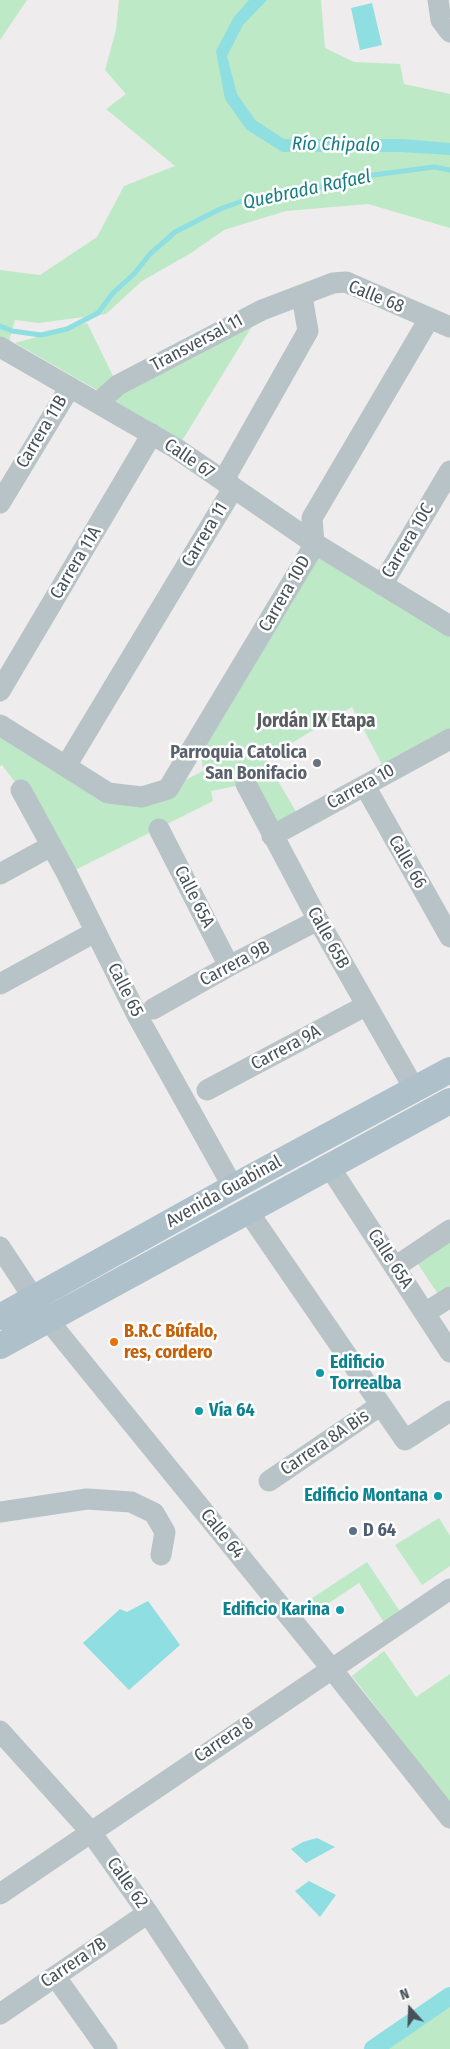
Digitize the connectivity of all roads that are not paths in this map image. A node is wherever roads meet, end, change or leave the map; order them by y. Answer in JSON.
{"nodes":[{"id":1,"x":438,"y":0,"type":"edge"},
{"id":2,"x":450,"y":32,"type":"edge"},
{"id":3,"x":302,"y":296,"type":"junction"},
{"id":4,"x":429,"y":319,"type":"junction"},
{"id":5,"x":450,"y":327,"type":"edge"},
{"id":6,"x":0,"y":347,"type":"edge"},
{"id":7,"x":70,"y":386,"type":"junction"},
{"id":8,"x":99,"y":402,"type":"junction"},
{"id":9,"x":152,"y":434,"type":"junction"},
{"id":10,"x":450,"y":471,"type":"edge"},
{"id":11,"x":231,"y":487,"type":"junction"},
{"id":12,"x":0,"y":504,"type":"edge"},
{"id":13,"x":314,"y":543,"type":"junction"},
{"id":14,"x":382,"y":585,"type":"junction"},
{"id":15,"x":450,"y":626,"type":"edge"},
{"id":16,"x":0,"y":691,"type":"edge"},
{"id":17,"x":0,"y":725,"type":"edge"},
{"id":18,"x":450,"y":739,"type":"edge"},
{"id":19,"x":66,"y":766,"type":"junction"},
{"id":20,"x":246,"y":784,"type":"dead end"},
{"id":21,"x":365,"y":786,"type":"junction"},
{"id":22,"x":22,"y":790,"type":"dead end"},
{"id":23,"x":159,"y":828,"type":"dead end"},
{"id":24,"x":272,"y":836,"type":"junction"},
{"id":25,"x":51,"y":846,"type":"junction"},
{"id":26,"x":0,"y":874,"type":"edge"},
{"id":27,"x":318,"y":920,"type":"junction"},
{"id":28,"x":96,"y":932,"type":"junction"},
{"id":29,"x":450,"y":937,"type":"edge"},
{"id":30,"x":229,"y":966,"type":"junction"},
{"id":31,"x":0,"y":984,"type":"edge"},
{"id":32,"x":365,"y":1006,"type":"junction"},
{"id":33,"x":153,"y":1009,"type":"dead end"},
{"id":34,"x":450,"y":1070,"type":"edge"},
{"id":35,"x":207,"y":1090,"type":"dead end"},
{"id":36,"x":415,"y":1090,"type":"junction"},
{"id":37,"x":450,"y":1101,"type":"edge"},
{"id":38,"x":329,"y":1166,"type":"junction"},
{"id":39,"x":233,"y":1187,"type":"junction"},
{"id":40,"x":247,"y":1210,"type":"junction"},
{"id":41,"x":450,"y":1230,"type":"edge"},
{"id":42,"x":0,"y":1247,"type":"edge"},
{"id":43,"x":395,"y":1267,"type":"junction"},
{"id":44,"x":450,"y":1297,"type":"edge"},
{"id":45,"x":35,"y":1298,"type":"junction"},
{"id":46,"x":425,"y":1313,"type":"junction"},
{"id":47,"x":0,"y":1317,"type":"edge"},
{"id":48,"x":48,"y":1320,"type":"junction"},
{"id":49,"x":0,"y":1346,"type":"edge"},
{"id":50,"x":450,"y":1352,"type":"edge"},
{"id":51,"x":381,"y":1405,"type":"junction"},
{"id":52,"x":450,"y":1411,"type":"edge"},
{"id":53,"x":269,"y":1481,"type":"dead end"},
{"id":54,"x":0,"y":1512,"type":"edge"},
{"id":55,"x":161,"y":1555,"type":"dead end"},
{"id":56,"x":450,"y":1589,"type":"edge"},
{"id":57,"x":331,"y":1668,"type":"junction"},
{"id":58,"x":0,"y":1730,"type":"edge"},
{"id":59,"x":450,"y":1818,"type":"edge"},
{"id":60,"x":90,"y":1831,"type":"junction"},
{"id":61,"x":0,"y":1894,"type":"edge"},
{"id":62,"x":148,"y":1913,"type":"junction"},
{"id":63,"x":55,"y":1976,"type":"junction"},
{"id":64,"x":0,"y":2014,"type":"edge"},
{"id":65,"x":107,"y":2049,"type":"edge"},
{"id":66,"x":238,"y":2049,"type":"edge"}],
"edges":[{"from":1,"to":2,"type":"street"},
{"from":3,"to":4,"type":"street","name":"Calle 68"},
{"from":3,"to":8,"type":"street","name":"Transversal 11"},
{"from":3,"to":11,"type":"street","name":"Carrera 11"},
{"from":4,"to":5,"type":"street","name":"Calle 68"},
{"from":4,"to":13,"type":"street","name":"Carrera 10D"},
{"from":6,"to":7,"type":"street","name":"Calle 67"},
{"from":7,"to":8,"type":"street","name":"Calle 67"},
{"from":7,"to":12,"type":"street","name":"Carrera 11B"},
{"from":8,"to":9,"type":"street","name":"Calle 67"},
{"from":9,"to":11,"type":"street","name":"Calle 67"},
{"from":9,"to":16,"type":"street","name":"Carrera 11A"},
{"from":10,"to":14,"type":"street","name":"Carrera 10C"},
{"from":11,"to":13,"type":"street","name":"Calle 67"},
{"from":11,"to":19,"type":"street","name":"Carrera 11"},
{"from":13,"to":14,"type":"street","name":"Calle 67"},
{"from":13,"to":19,"type":"street","name":"Carrera 10D"},
{"from":14,"to":15,"type":"street","name":"Calle 67"},
{"from":17,"to":19,"type":"street"},
{"from":18,"to":21,"type":"street","name":"Carrera 10"},
{"from":20,"to":24,"type":"street","name":"Calle 65B"},
{"from":21,"to":24,"type":"street","name":"Carrera 10"},
{"from":21,"to":29,"type":"street","name":"Calle 66"},
{"from":22,"to":25,"type":"street","name":"Calle 65"},
{"from":23,"to":30,"type":"street","name":"Calle 65A"},
{"from":24,"to":27,"type":"street","name":"Calle 65B"},
{"from":25,"to":26,"type":"street"},
{"from":25,"to":28,"type":"street","name":"Calle 65"},
{"from":27,"to":30,"type":"street","name":"Carrera 9B"},
{"from":27,"to":32,"type":"street","name":"Calle 65B"},
{"from":28,"to":31,"type":"street"},
{"from":28,"to":39,"type":"street","name":"Calle 65"},
{"from":30,"to":33,"type":"street","name":"Carrera 9B"},
{"from":32,"to":35,"type":"street","name":"Carrera 9A"},
{"from":32,"to":36,"type":"street","name":"Calle 65B"},
{"from":34,"to":36,"type":"main road","name":"Avenida Guabinal"},
{"from":36,"to":39,"type":"main road","name":"Avenida Guabinal"},
{"from":37,"to":38,"type":"main road","name":"Avenida Guabinal"},
{"from":38,"to":40,"type":"main road","name":"Avenida Guabinal"},
{"from":38,"to":43,"type":"street","name":"Calle 65A"},
{"from":39,"to":45,"type":"main road","name":"Avenida Guabinal"},
{"from":40,"to":48,"type":"main road","name":"Avenida Guabinal"},
{"from":40,"to":51,"type":"street"},
{"from":41,"to":43,"type":"street"},
{"from":42,"to":45,"type":"street","name":"Calle 64"},
{"from":43,"to":46,"type":"street","name":"Calle 65A"},
{"from":44,"to":46,"type":"street"},
{"from":45,"to":47,"type":"main road","name":"Avenida Guabinal"},
{"from":45,"to":48,"type":"street","name":"Calle 64"},
{"from":46,"to":50,"type":"street","name":"Calle 65A"},
{"from":48,"to":49,"type":"main road","name":"Avenida Guabinal"},
{"from":48,"to":57,"type":"street","name":"Calle 64"},
{"from":51,"to":52,"type":"street"},
{"from":51,"to":53,"type":"street","name":"Carrera 8A Bis"},
{"from":54,"to":55,"type":"street"},
{"from":56,"to":57,"type":"street","name":"Carrera 8"},
{"from":57,"to":59,"type":"street","name":"Calle 64"},
{"from":57,"to":60,"type":"street","name":"Carrera 8"},
{"from":58,"to":60,"type":"street","name":"Calle 62"},
{"from":60,"to":61,"type":"street","name":"Carrera 8"},
{"from":60,"to":62,"type":"street","name":"Calle 62"},
{"from":62,"to":63,"type":"street","name":"Carrera 7B"},
{"from":62,"to":66,"type":"street","name":"Calle 62"},
{"from":63,"to":64,"type":"street","name":"Carrera 7B"},
{"from":63,"to":65,"type":"street"}]}
